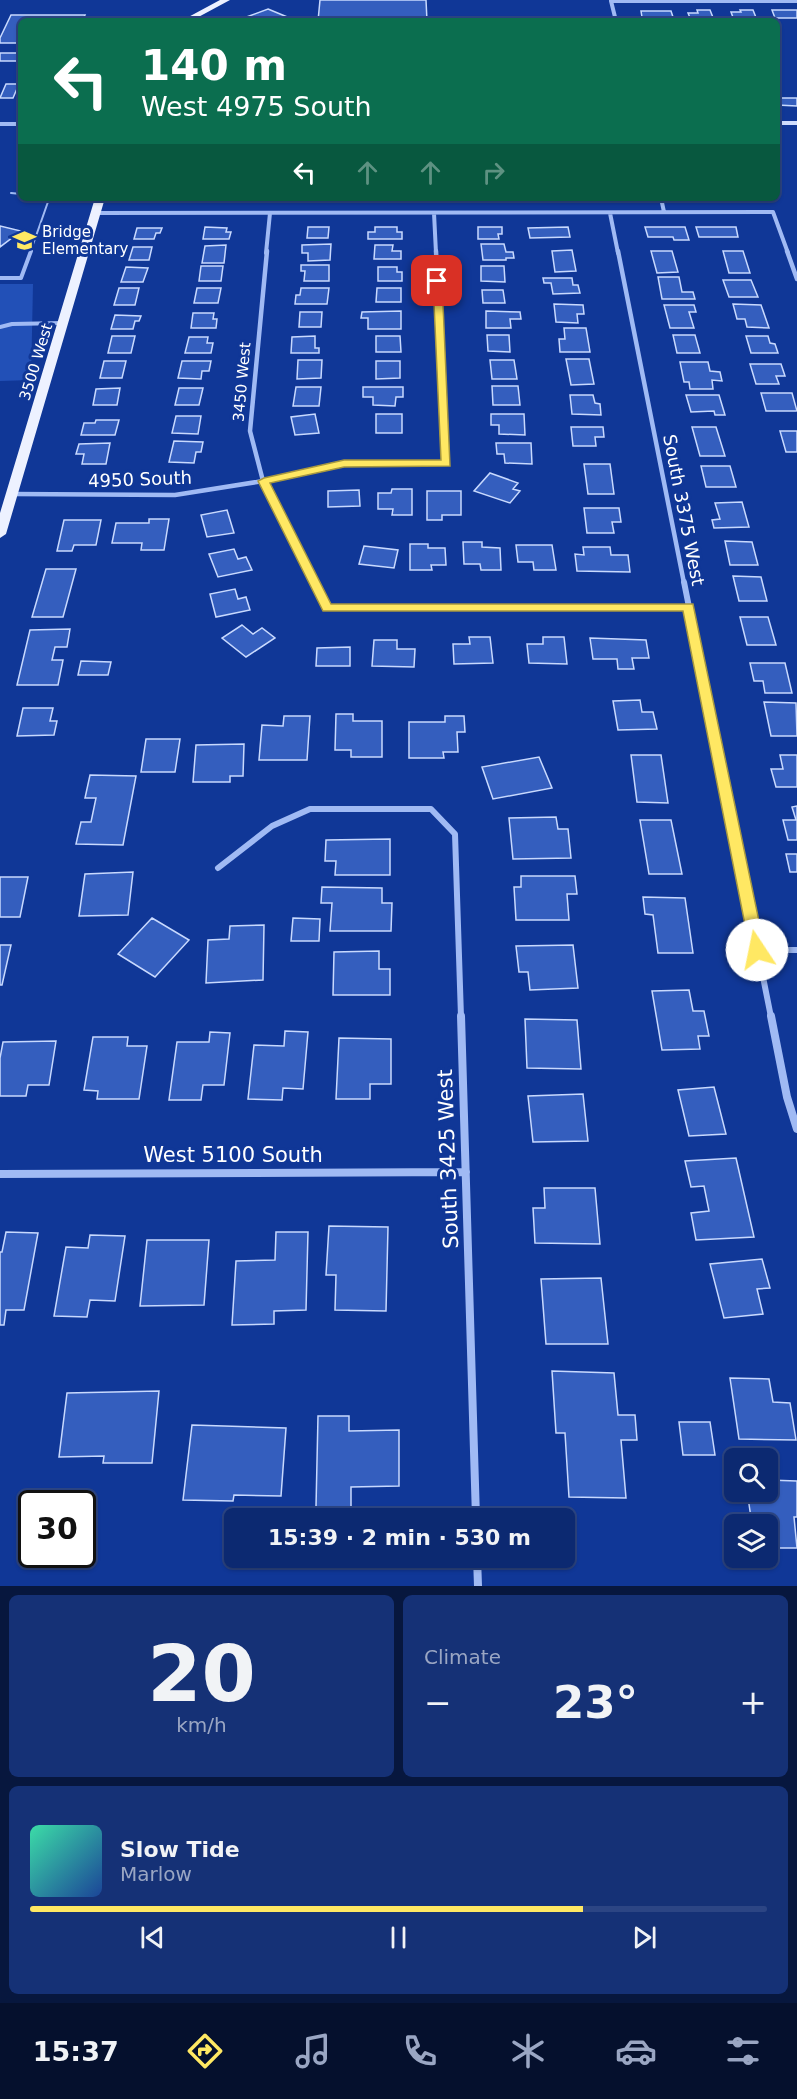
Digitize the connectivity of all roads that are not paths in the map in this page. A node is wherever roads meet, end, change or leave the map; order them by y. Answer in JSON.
{"nodes":[{"id":1,"x":226,"y":0,"type":"edge"},
{"id":2,"x":611,"y":1,"type":"edge"},
{"id":3,"x":797,"y":1,"type":"edge"},
{"id":4,"x":190,"y":18,"type":"edge"},
{"id":5,"x":615,"y":18,"type":"edge"},
{"id":6,"x":780,"y":123,"type":"edge"},
{"id":7,"x":797,"y":123,"type":"edge"},
{"id":8,"x":0,"y":124,"type":"edge"},
{"id":9,"x":18,"y":124,"type":"edge"},
{"id":10,"x":11,"y":193,"type":"dead end"},
{"id":11,"x":18,"y":194,"type":"edge"},
{"id":12,"x":48,"y":201,"type":"edge"},
{"id":13,"x":99,"y":201,"type":"edge"},
{"id":14,"x":662,"y":201,"type":"edge"},
{"id":15,"x":664,"y":212,"type":"junction"},
{"id":16,"x":96,"y":213,"type":"junction"},
{"id":17,"x":270,"y":213,"type":"junction"},
{"id":18,"x":434,"y":213,"type":"junction"},
{"id":19,"x":610,"y":213,"type":"junction"},
{"id":20,"x":0,"y":278,"type":"edge"},
{"id":21,"x":797,"y":279,"type":"edge"},
{"id":22,"x":63,"y":323,"type":"junction"},
{"id":23,"x":0,"y":327,"type":"edge"},
{"id":24,"x":264,"y":481,"type":"junction"},
{"id":25,"x":12,"y":494,"type":"junction"},
{"id":26,"x":0,"y":534,"type":"edge"},
{"id":27,"x":689,"y":607,"type":"junction"},
{"id":28,"x":218,"y":868,"type":"dead end"},
{"id":29,"x":757,"y":950,"type":"junction"},
{"id":30,"x":797,"y":950,"type":"edge"},
{"id":31,"x":797,"y":1129,"type":"edge"},
{"id":32,"x":466,"y":1172,"type":"junction"},
{"id":33,"x":0,"y":1174,"type":"edge"},
{"id":34,"x":476,"y":1508,"type":"edge"},
{"id":35,"x":477,"y":1568,"type":"edge"},
{"id":36,"x":478,"y":1586,"type":"edge"}],
"edges":[{"from":1,"to":4,"type":"main road"},
{"from":2,"to":3,"type":"street"},
{"from":2,"to":5,"type":"street"},
{"from":6,"to":7,"type":"main road"},
{"from":8,"to":9,"type":"street"},
{"from":10,"to":11,"type":"lane"},
{"from":12,"to":20,"type":"lane"},
{"from":13,"to":16,"type":"main road","name":"3500 West"},
{"from":14,"to":15,"type":"street"},
{"from":15,"to":19,"type":"street"},
{"from":15,"to":21,"type":"street"},
{"from":16,"to":17,"type":"street"},
{"from":16,"to":22,"type":"main road","name":"3500 West"},
{"from":17,"to":18,"type":"street"},
{"from":17,"to":24,"type":"street","name":"3450 West"},
{"from":18,"to":19,"type":"street"},
{"from":18,"to":24,"type":"street","name":"4950 South"},
{"from":19,"to":27,"type":"street","name":"South 3375 West"},
{"from":22,"to":23,"type":"lane"},
{"from":22,"to":25,"type":"main road","name":"3500 West"},
{"from":24,"to":25,"type":"street","name":"4950 South"},
{"from":24,"to":27,"type":"street","name":"3450 West"},
{"from":25,"to":26,"type":"main road","name":"3500 West"},
{"from":27,"to":29,"type":"street","name":"South 3375 West"},
{"from":28,"to":32,"type":"street","name":"South 3425 West"},
{"from":29,"to":30,"type":"street"},
{"from":29,"to":31,"type":"street","name":"South 3375 West"},
{"from":32,"to":33,"type":"street","name":"West 5100 South"},
{"from":32,"to":34,"type":"street","name":"South 3425 West"},
{"from":35,"to":36,"type":"street"}]}
